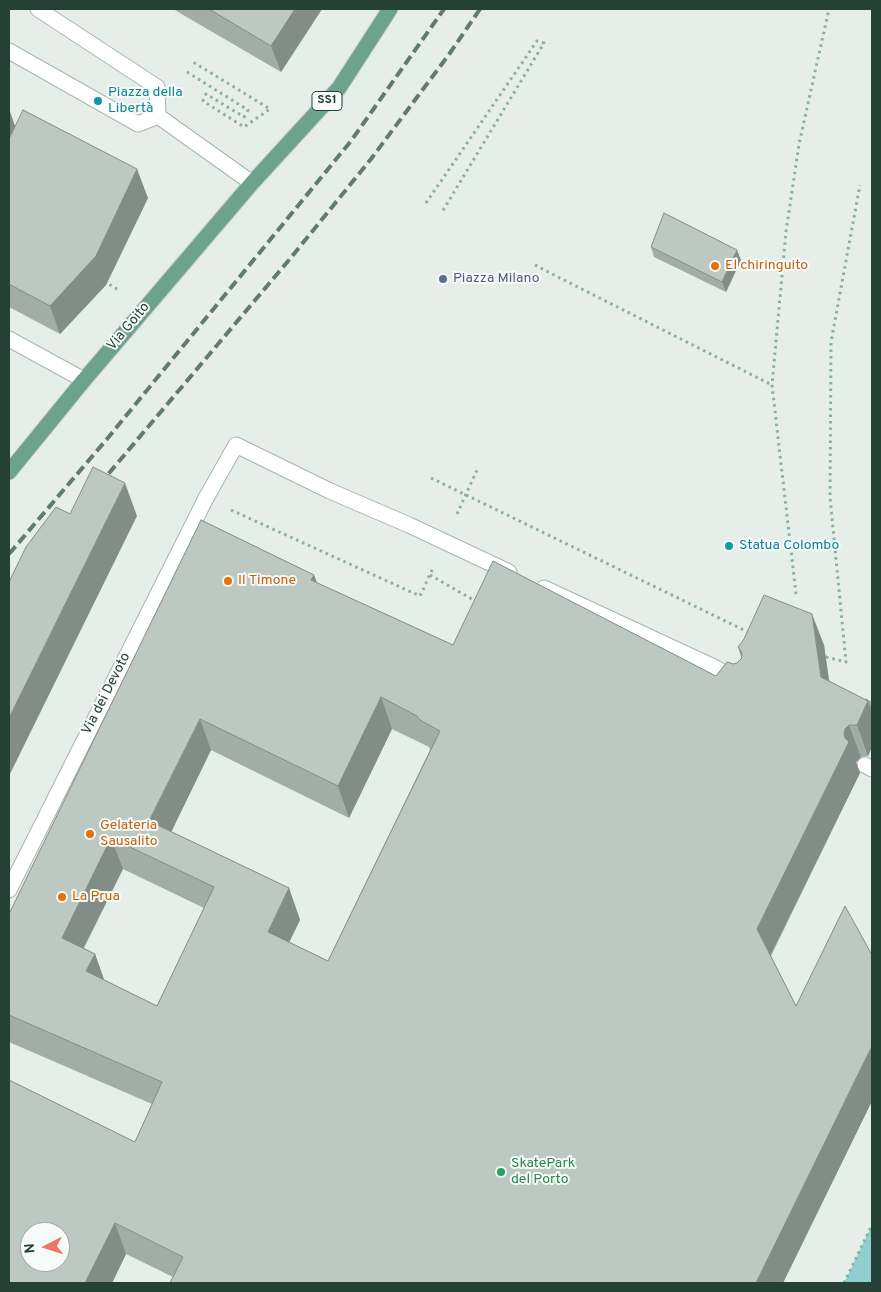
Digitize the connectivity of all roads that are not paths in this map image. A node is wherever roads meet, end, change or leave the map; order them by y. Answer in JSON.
{"nodes":[{"id":1,"x":38,"y":9,"type":"edge"},
{"id":2,"x":390,"y":9,"type":"edge"},
{"id":3,"x":9,"y":51,"type":"edge"},
{"id":4,"x":158,"y":116,"type":"junction"},
{"id":5,"x":252,"y":183,"type":"junction"},
{"id":6,"x":9,"y":339,"type":"edge"},
{"id":7,"x":84,"y":380,"type":"junction"},
{"id":8,"x":9,"y":472,"type":"edge"},
{"id":9,"x":744,"y":686,"type":"edge"},
{"id":10,"x":9,"y":890,"type":"edge"}],
"edges":[{"from":1,"to":4,"type":"street"},
{"from":2,"to":5,"type":"main road","number":"SS1"},
{"from":3,"to":4,"type":"street"},
{"from":4,"to":5,"type":"street"},
{"from":5,"to":7,"type":"main road","name":"Via Goito"},
{"from":6,"to":7,"type":"street"},
{"from":7,"to":8,"type":"main road","name":"Via Goito"},
{"from":9,"to":10,"type":"street","name":"Via dei Devoto"}]}
